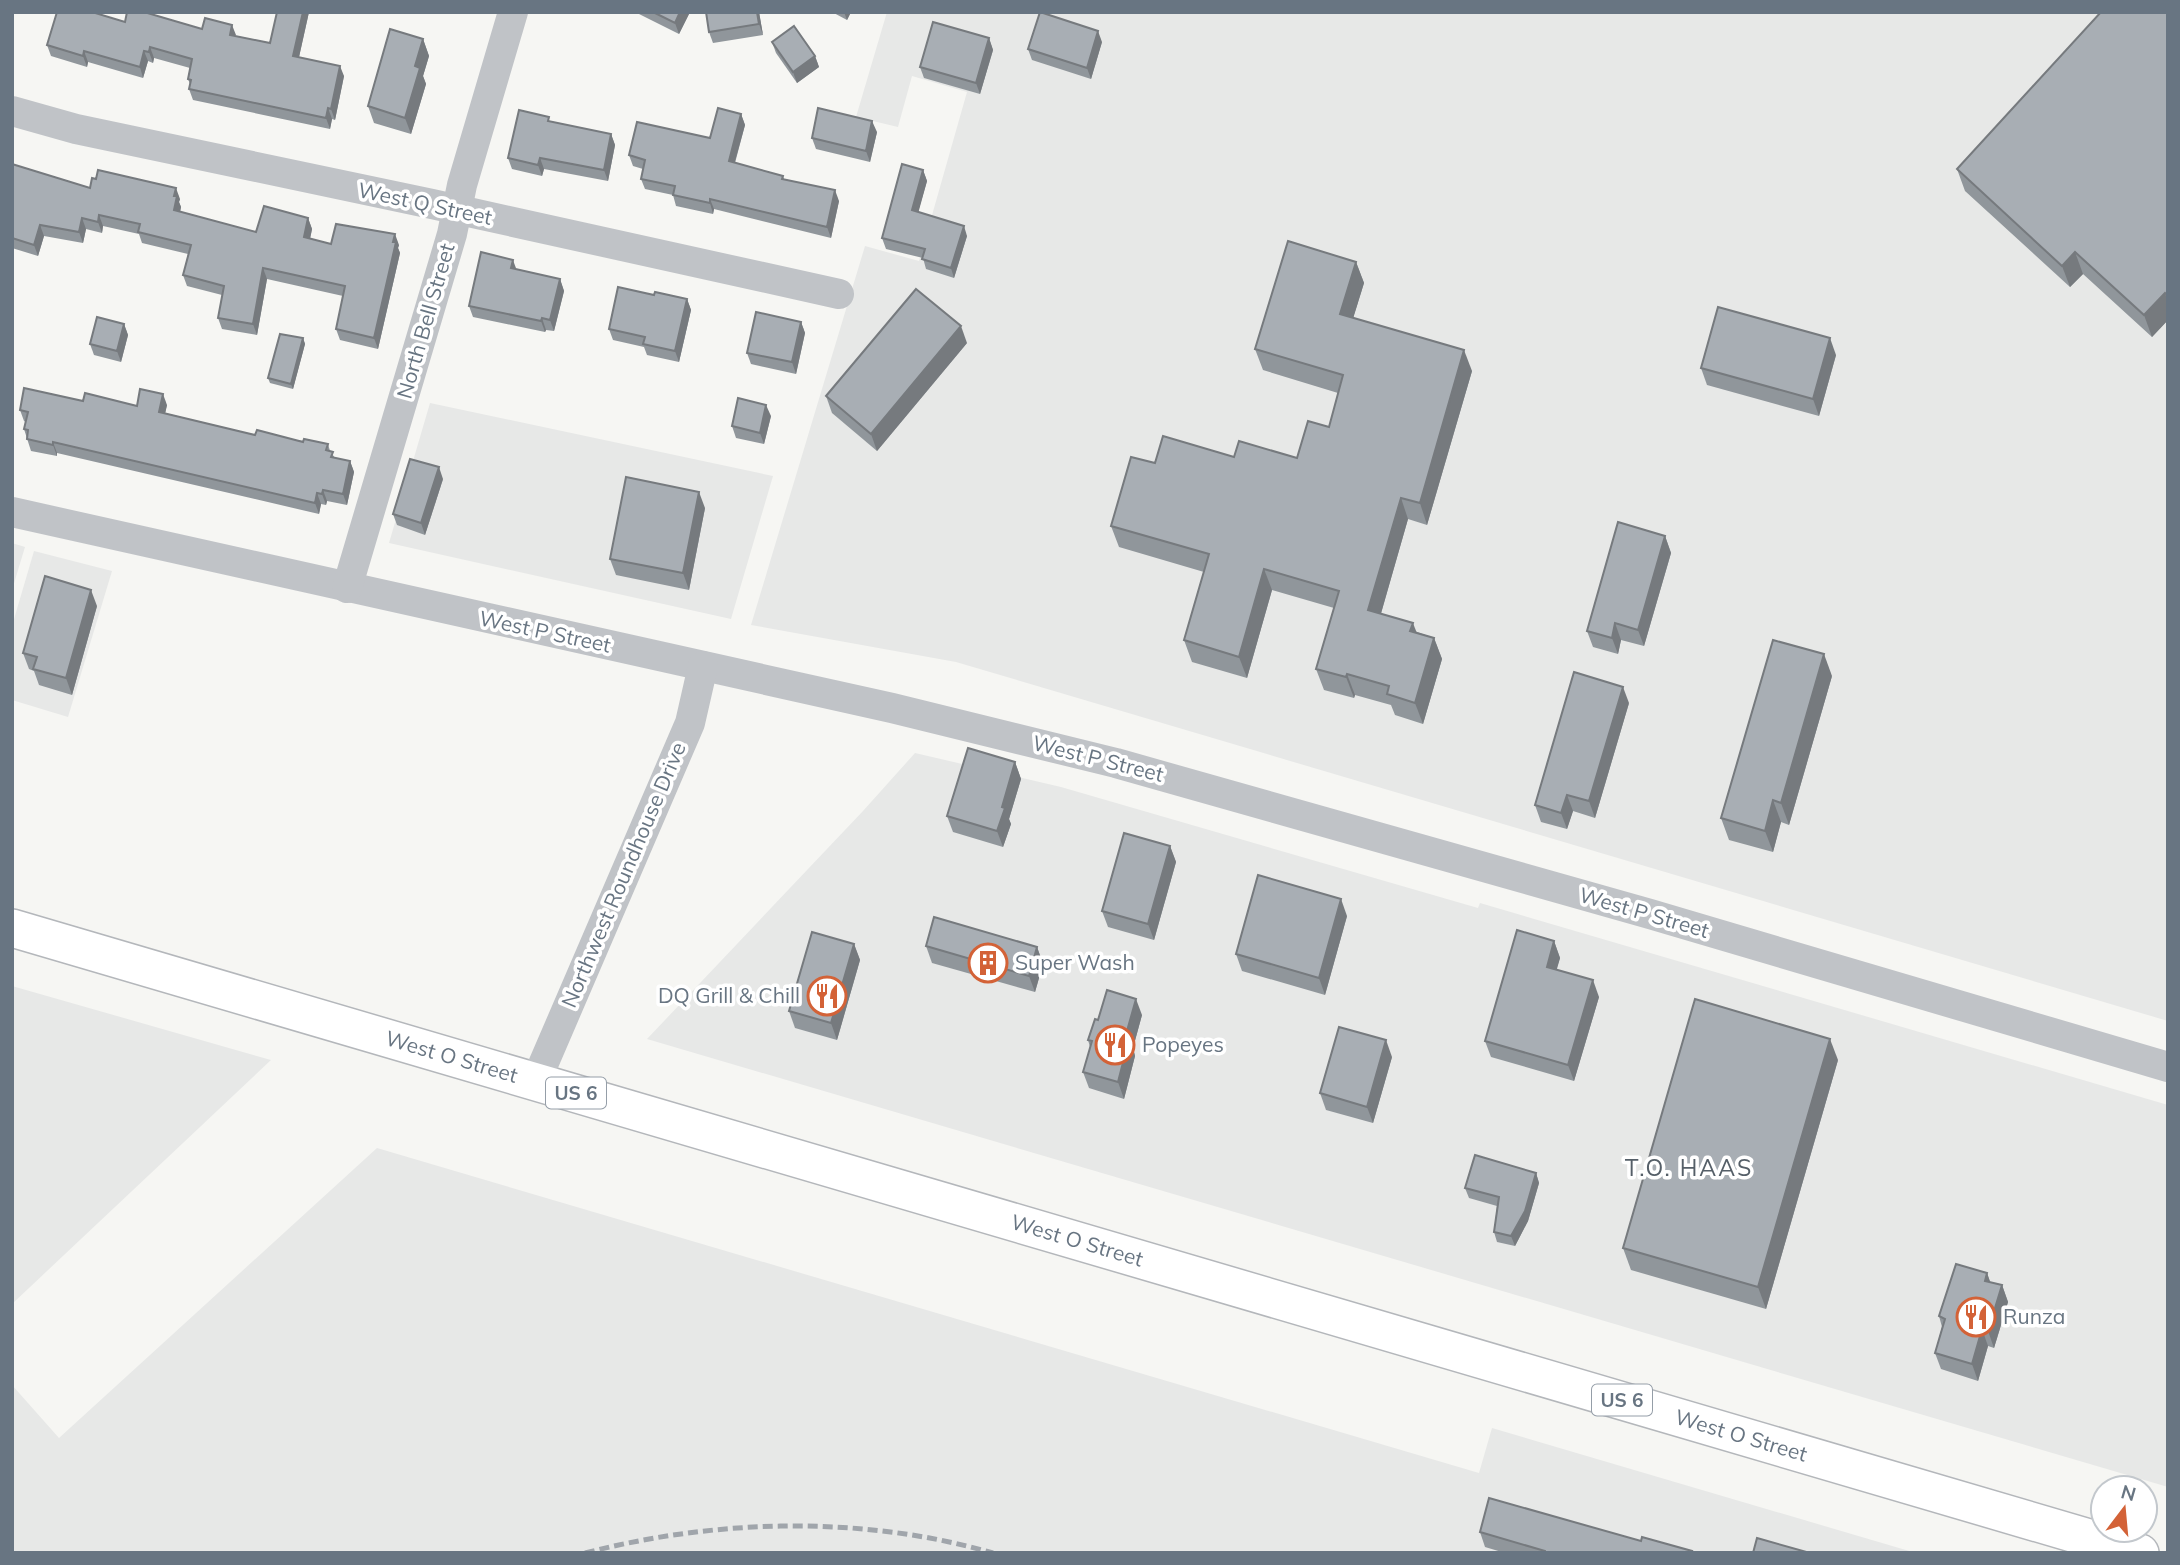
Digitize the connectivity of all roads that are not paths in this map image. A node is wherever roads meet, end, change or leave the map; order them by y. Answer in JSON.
{"nodes":[{"id":1,"x":513,"y":12,"type":"edge"},
{"id":2,"x":12,"y":111,"type":"edge"},
{"id":3,"x":457,"y":210,"type":"junction"},
{"id":4,"x":839,"y":294,"type":"dead end"},
{"id":5,"x":12,"y":512,"type":"edge"},
{"id":6,"x":347,"y":588,"type":"junction"},
{"id":7,"x":703,"y":666,"type":"junction"},
{"id":8,"x":12,"y":929,"type":"edge"},
{"id":9,"x":2168,"y":1067,"type":"edge"},
{"id":10,"x":536,"y":1081,"type":"junction"},
{"id":11,"x":2140,"y":1553,"type":"edge"}],
"edges":[{"from":1,"to":3,"type":"street","name":"North Bell Street"},
{"from":2,"to":3,"type":"street","name":"West Q Street"},
{"from":3,"to":4,"type":"street","name":"West Q Street"},
{"from":3,"to":6,"type":"street","name":"North Bell Street"},
{"from":5,"to":6,"type":"street","name":"West P Street"},
{"from":6,"to":7,"type":"street","name":"West P Street"},
{"from":7,"to":9,"type":"street","name":"West P Street"},
{"from":7,"to":10,"type":"street","name":"Northwest Roundhouse Drive"},
{"from":8,"to":10,"type":"main road","name":"West O Street","number":"US 6"},
{"from":10,"to":11,"type":"main road","name":"West O Street","number":"US 6"}]}
